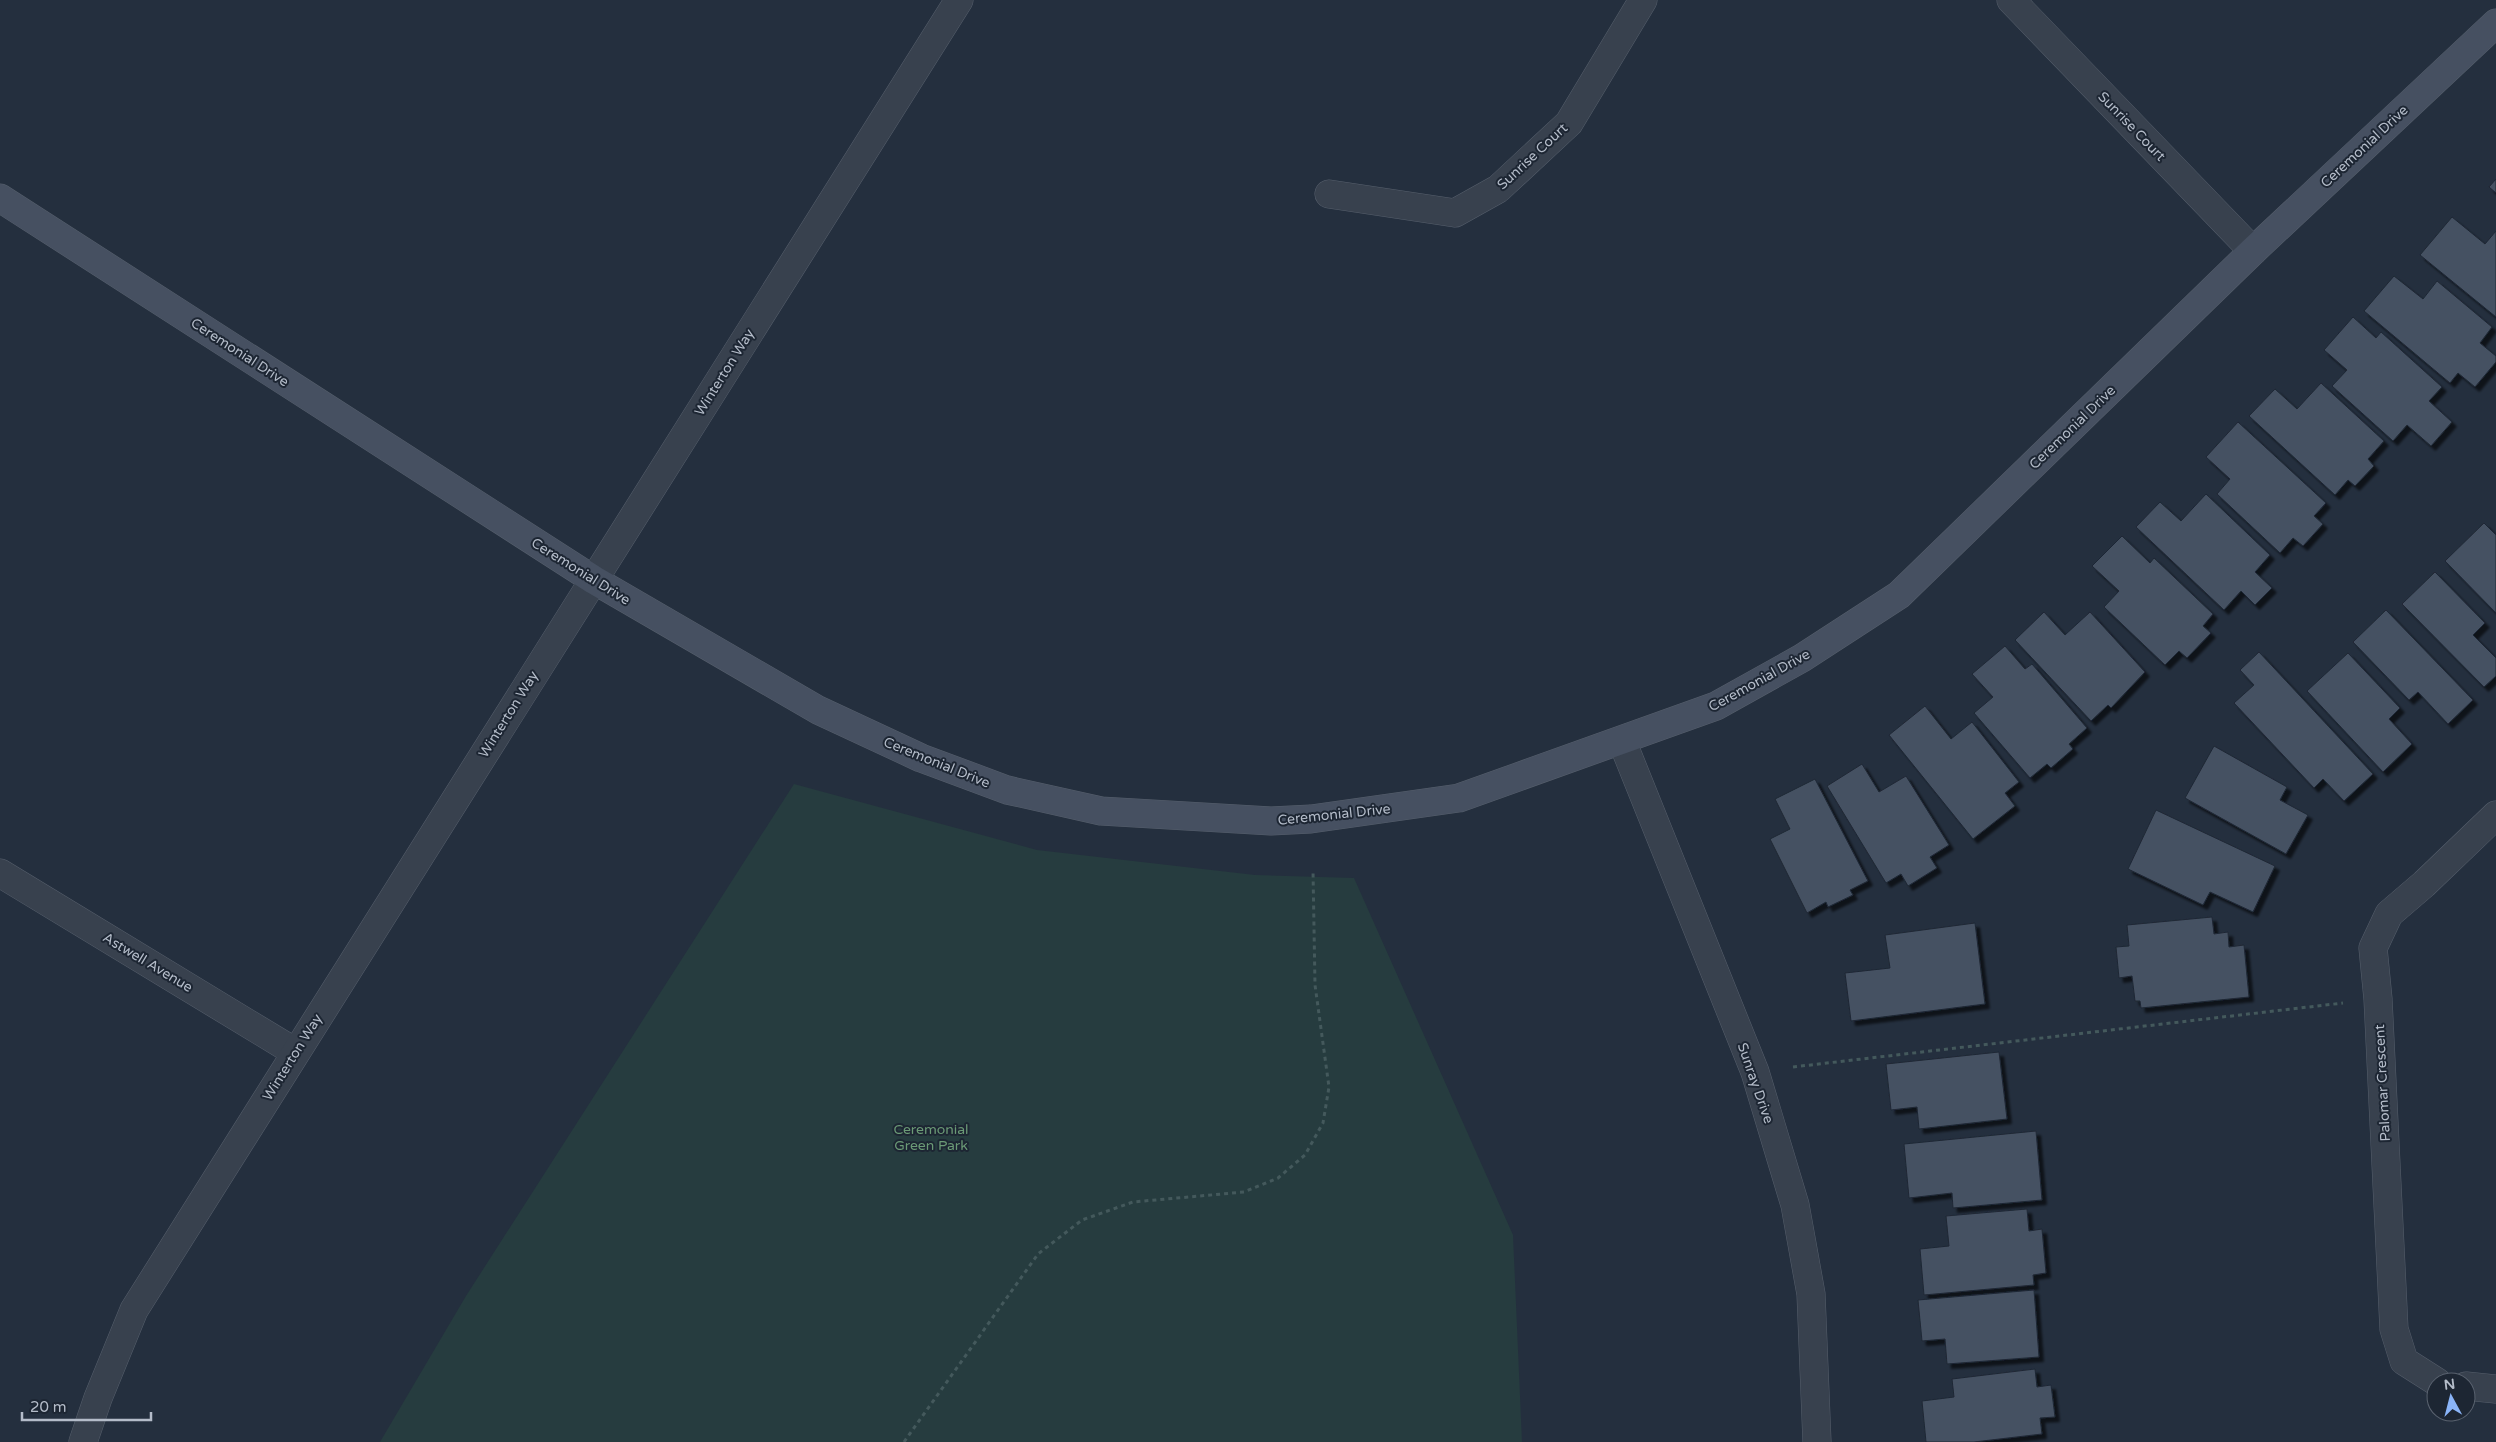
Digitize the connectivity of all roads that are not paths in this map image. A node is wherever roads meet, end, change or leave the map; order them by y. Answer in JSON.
{"nodes":[{"id":1,"x":959,"y":0,"type":"edge"},
{"id":2,"x":1643,"y":0,"type":"edge"},
{"id":3,"x":2011,"y":0,"type":"edge"},
{"id":4,"x":2496,"y":23,"type":"edge"},
{"id":5,"x":1329,"y":194,"type":"dead end"},
{"id":6,"x":0,"y":198,"type":"edge"},
{"id":7,"x":2253,"y":251,"type":"junction"},
{"id":8,"x":594,"y":580,"type":"junction"},
{"id":9,"x":1622,"y":741,"type":"junction"},
{"id":10,"x":2496,"y":816,"type":"edge"},
{"id":11,"x":0,"y":873,"type":"edge"},
{"id":12,"x":295,"y":1052,"type":"junction"},
{"id":13,"x":2426,"y":1375,"type":"edge"},
{"id":14,"x":2476,"y":1387,"type":"edge"},
{"id":15,"x":2496,"y":1389,"type":"edge"},
{"id":16,"x":83,"y":1442,"type":"edge"},
{"id":17,"x":1817,"y":1442,"type":"edge"}],
"edges":[{"from":1,"to":8,"type":"street","name":"Winterton Way"},
{"from":2,"to":5,"type":"street","name":"Sunrise Court"},
{"from":3,"to":7,"type":"street","name":"Sunrise Court"},
{"from":4,"to":7,"type":"street","name":"Ceremonial Drive"},
{"from":6,"to":8,"type":"street","name":"Ceremonial Drive"},
{"from":7,"to":9,"type":"street","name":"Ceremonial Drive"},
{"from":8,"to":9,"type":"street","name":"Ceremonial Drive"},
{"from":8,"to":12,"type":"street","name":"Winterton Way"},
{"from":9,"to":17,"type":"street","name":"Sunray Drive"},
{"from":10,"to":13,"type":"street","name":"Palomar Crescent"},
{"from":11,"to":12,"type":"street","name":"Astwell Avenue"},
{"from":12,"to":16,"type":"street","name":"Winterton Way"},
{"from":14,"to":15,"type":"street"}]}
